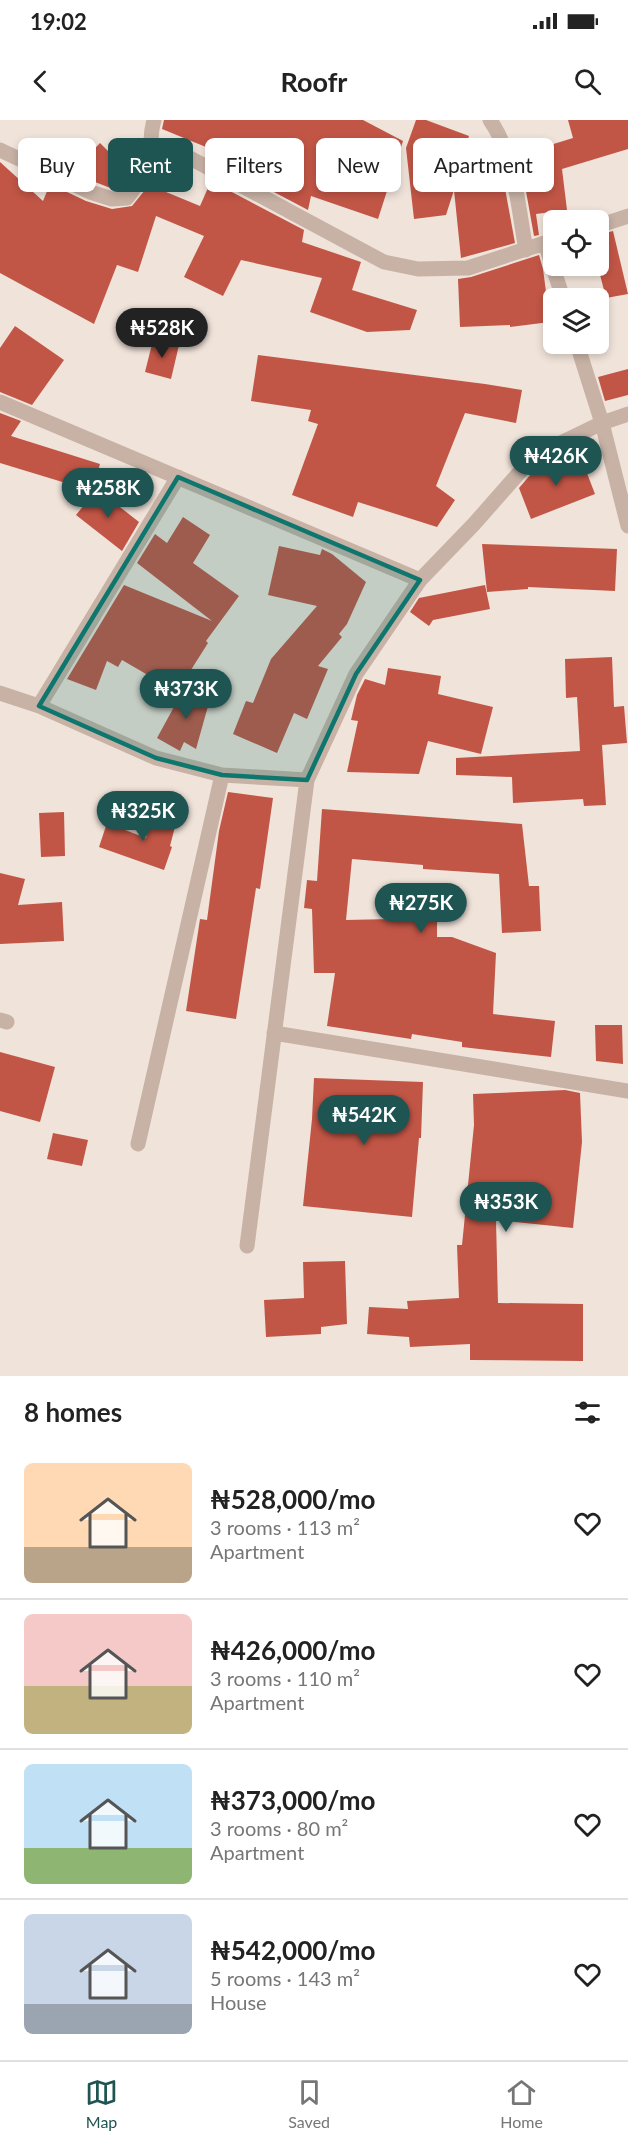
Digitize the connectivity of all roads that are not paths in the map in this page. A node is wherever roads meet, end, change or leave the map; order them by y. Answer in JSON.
{"nodes":[{"id":1,"x":154,"y":120,"type":"edge"},
{"id":2,"x":490,"y":120,"type":"edge"},
{"id":3,"x":151,"y":138,"type":"edge"},
{"id":4,"x":0,"y":150,"type":"edge"},
{"id":5,"x":193,"y":160,"type":"edge"},
{"id":6,"x":132,"y":192,"type":"edge"},
{"id":7,"x":628,"y":216,"type":"edge"},
{"id":8,"x":609,"y":222,"type":"edge"},
{"id":9,"x":543,"y":244,"type":"edge"},
{"id":10,"x":526,"y":250,"type":"junction"},
{"id":11,"x":580,"y":354,"type":"edge"},
{"id":12,"x":0,"y":402,"type":"edge"},
{"id":13,"x":628,"y":414,"type":"edge"},
{"id":14,"x":602,"y":423,"type":"junction"},
{"id":15,"x":178,"y":477,"type":"junction"},
{"id":16,"x":628,"y":526,"type":"edge"},
{"id":17,"x":420,"y":580,"type":"junction"},
{"id":18,"x":0,"y":693,"type":"edge"},
{"id":19,"x":39,"y":706,"type":"junction"},
{"id":20,"x":222,"y":775,"type":"junction"},
{"id":21,"x":307,"y":780,"type":"junction"},
{"id":22,"x":274,"y":1033,"type":"junction"},
{"id":23,"x":628,"y":1091,"type":"edge"},
{"id":24,"x":138,"y":1144,"type":"dead end"},
{"id":25,"x":247,"y":1246,"type":"dead end"}],
"edges":[{"from":1,"to":3,"type":"street"},
{"from":2,"to":10,"type":"street"},
{"from":4,"to":6,"type":"street"},
{"from":5,"to":10,"type":"street"},
{"from":7,"to":8,"type":"street"},
{"from":9,"to":10,"type":"street"},
{"from":11,"to":14,"type":"street"},
{"from":12,"to":15,"type":"street"},
{"from":13,"to":14,"type":"street"},
{"from":14,"to":16,"type":"street"},
{"from":14,"to":17,"type":"street"},
{"from":15,"to":17,"type":"street"},
{"from":15,"to":19,"type":"street"},
{"from":17,"to":21,"type":"street"},
{"from":18,"to":19,"type":"street"},
{"from":19,"to":20,"type":"street"},
{"from":20,"to":21,"type":"street"},
{"from":20,"to":24,"type":"street"},
{"from":21,"to":22,"type":"street"},
{"from":22,"to":23,"type":"street"},
{"from":22,"to":25,"type":"street"}]}
